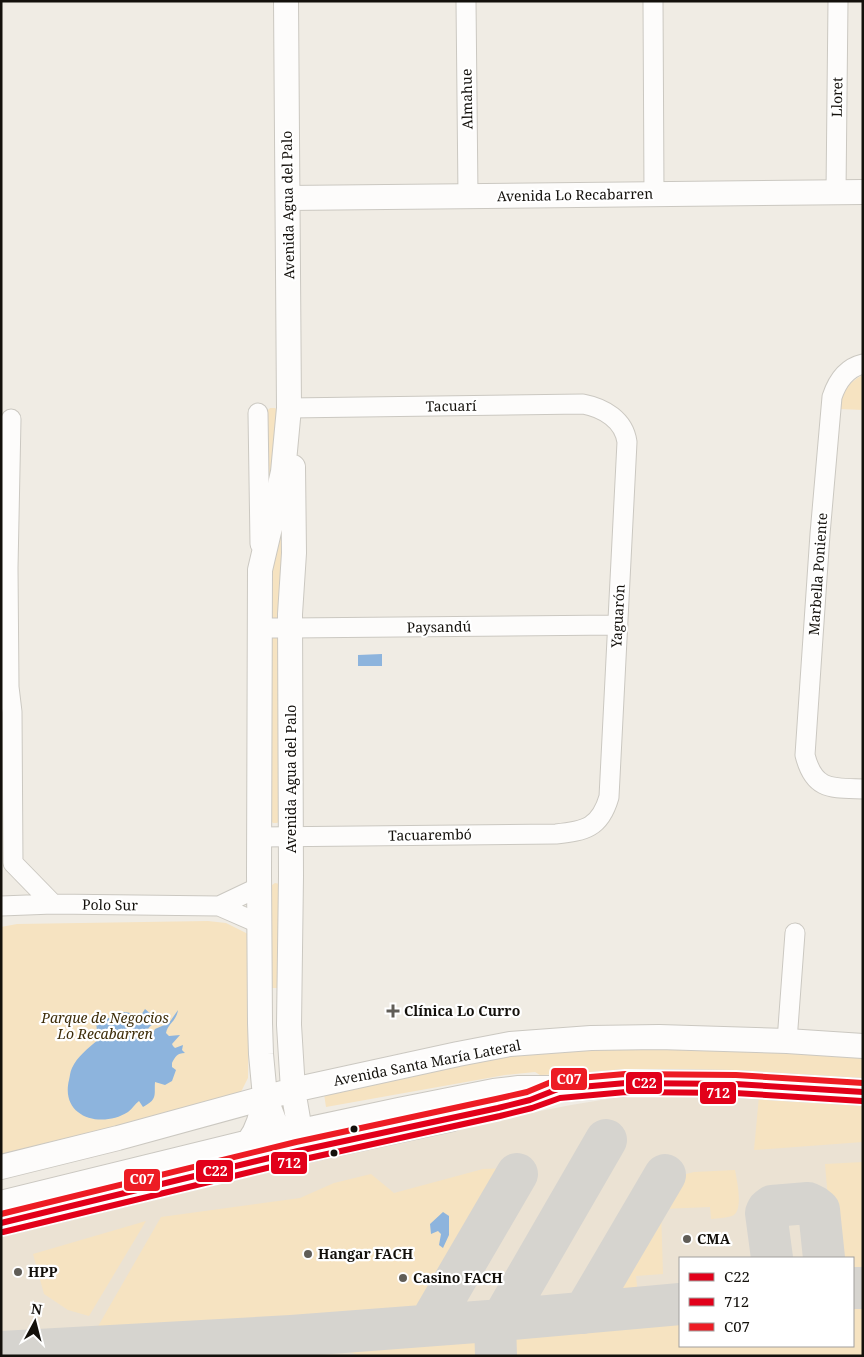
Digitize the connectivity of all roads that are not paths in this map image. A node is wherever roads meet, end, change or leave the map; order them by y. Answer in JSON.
{"nodes":[{"id":1,"x":286,"y":1,"type":"edge"},
{"id":2,"x":466,"y":1,"type":"edge"},
{"id":3,"x":653,"y":1,"type":"edge"},
{"id":4,"x":838,"y":1,"type":"edge"},
{"id":5,"x":836,"y":192,"type":"junction"},
{"id":6,"x":863,"y":192,"type":"edge"},
{"id":7,"x":654,"y":194,"type":"junction"},
{"id":8,"x":468,"y":196,"type":"junction"},
{"id":9,"x":288,"y":198,"type":"junction"},
{"id":10,"x":863,"y":364,"type":"edge"},
{"id":11,"x":289,"y":408,"type":"junction"},
{"id":12,"x":258,"y":413,"type":"dead end"},
{"id":13,"x":610,"y":415,"type":"joint"},
{"id":14,"x":11,"y":418,"type":"dead end"},
{"id":15,"x":260,"y":570,"type":"junction"},
{"id":16,"x":618,"y":625,"type":"junction"},
{"id":17,"x":260,"y":628,"type":"junction"},
{"id":18,"x":290,"y":628,"type":"junction"},
{"id":19,"x":863,"y":789,"type":"edge"},
{"id":20,"x":598,"y":820,"type":"joint"},
{"id":21,"x":260,"y":837,"type":"junction"},
{"id":22,"x":291,"y":837,"type":"junction"},
{"id":23,"x":291,"y":876,"type":"junction"},
{"id":24,"x":259,"y":881,"type":"junction"},
{"id":25,"x":53,"y":904,"type":"junction"},
{"id":26,"x":1,"y":906,"type":"edge"},
{"id":27,"x":219,"y":906,"type":"junction"},
{"id":28,"x":260,"y":924,"type":"junction"},
{"id":29,"x":795,"y":933,"type":"dead end"},
{"id":30,"x":261,"y":997,"type":"junction"},
{"id":31,"x":289,"y":999,"type":"junction"},
{"id":32,"x":787,"y":1041,"type":"junction"},
{"id":33,"x":863,"y":1046,"type":"edge"},
{"id":34,"x":293,"y":1090,"type":"junction"},
{"id":35,"x":863,"y":1092,"type":"edge"},
{"id":36,"x":265,"y":1097,"type":"junction"},
{"id":37,"x":297,"y":1142,"type":"junction"},
{"id":38,"x":249,"y":1143,"type":"junction"},
{"id":39,"x":1,"y":1167,"type":"edge"},
{"id":40,"x":1,"y":1204,"type":"edge"},
{"id":41,"x":1,"y":1223,"type":"edge"}],
"edges":[{"from":1,"to":9,"type":"street","name":"Avenida Agua del Palo"},
{"from":2,"to":8,"type":"street","name":"Almahue"},
{"from":3,"to":7,"type":"street"},
{"from":4,"to":5,"type":"street","name":"Lloret"},
{"from":5,"to":6,"type":"street","name":"Avenida Lo Recabarren"},
{"from":5,"to":7,"type":"street","name":"Avenida Lo Recabarren"},
{"from":7,"to":8,"type":"street","name":"Avenida Lo Recabarren"},
{"from":8,"to":9,"type":"street","name":"Avenida Lo Recabarren"},
{"from":9,"to":11,"type":"street","name":"Avenida Agua del Palo"},
{"from":10,"to":19,"type":"street","name":"Marbella Poniente"},
{"from":11,"to":13,"type":"street","name":"Tacuarí"},
{"from":11,"to":15,"type":"street","name":"Avenida Agua del Palo"},
{"from":11,"to":18,"type":"street","name":"Avenida Agua del Palo"},
{"from":12,"to":15,"type":"street","name":"Avenida Agua del Palo"},
{"from":13,"to":16,"type":"street","name":"Yaguarón"},
{"from":14,"to":25,"type":"street"},
{"from":15,"to":17,"type":"street","name":"Avenida Agua del Palo"},
{"from":16,"to":18,"type":"street","name":"Paysandú"},
{"from":16,"to":20,"type":"street","name":"Yaguarón"},
{"from":17,"to":18,"type":"street","name":"Paysandú"},
{"from":17,"to":21,"type":"street","name":"Avenida Agua del Palo"},
{"from":18,"to":22,"type":"street","name":"Avenida Agua del Palo"},
{"from":20,"to":22,"type":"street","name":"Tacuarembó"},
{"from":21,"to":22,"type":"street","name":"Tacuarembó"},
{"from":21,"to":24,"type":"street","name":"Avenida Agua del Palo"},
{"from":22,"to":23,"type":"street","name":"Avenida Agua del Palo"},
{"from":23,"to":24,"type":"street"},
{"from":23,"to":31,"type":"street","name":"Avenida Agua del Palo"},
{"from":24,"to":27,"type":"street","name":"Polo Sur"},
{"from":24,"to":28,"type":"street","name":"Avenida Agua del Palo"},
{"from":25,"to":26,"type":"street","name":"Polo Sur"},
{"from":25,"to":27,"type":"street","name":"Polo Sur"},
{"from":27,"to":28,"type":"street","name":"Polo Sur"},
{"from":28,"to":30,"type":"street","name":"Avenida Agua del Palo"},
{"from":29,"to":32,"type":"street"},
{"from":30,"to":31,"type":"street"},
{"from":30,"to":36,"type":"street","name":"Avenida Agua del Palo"},
{"from":31,"to":34,"type":"street","name":"Avenida Agua del Palo"},
{"from":32,"to":33,"type":"street","name":"Avenida Santa María Lateral"},
{"from":32,"to":34,"type":"street","name":"Avenida Santa María Lateral"},
{"from":34,"to":36,"type":"street","name":"Avenida Santa María Lateral"},
{"from":34,"to":37,"type":"street","name":"Avenida Agua del Palo"},
{"from":35,"to":37,"type":"main road"},
{"from":36,"to":37,"type":"street","name":"Avenida Agua del Palo"},
{"from":36,"to":38,"type":"main road"},
{"from":36,"to":39,"type":"street","name":"Avenida Santa María Lateral"},
{"from":37,"to":38,"type":"main road"},
{"from":37,"to":41,"type":"main road"},
{"from":38,"to":40,"type":"main road"}]}
